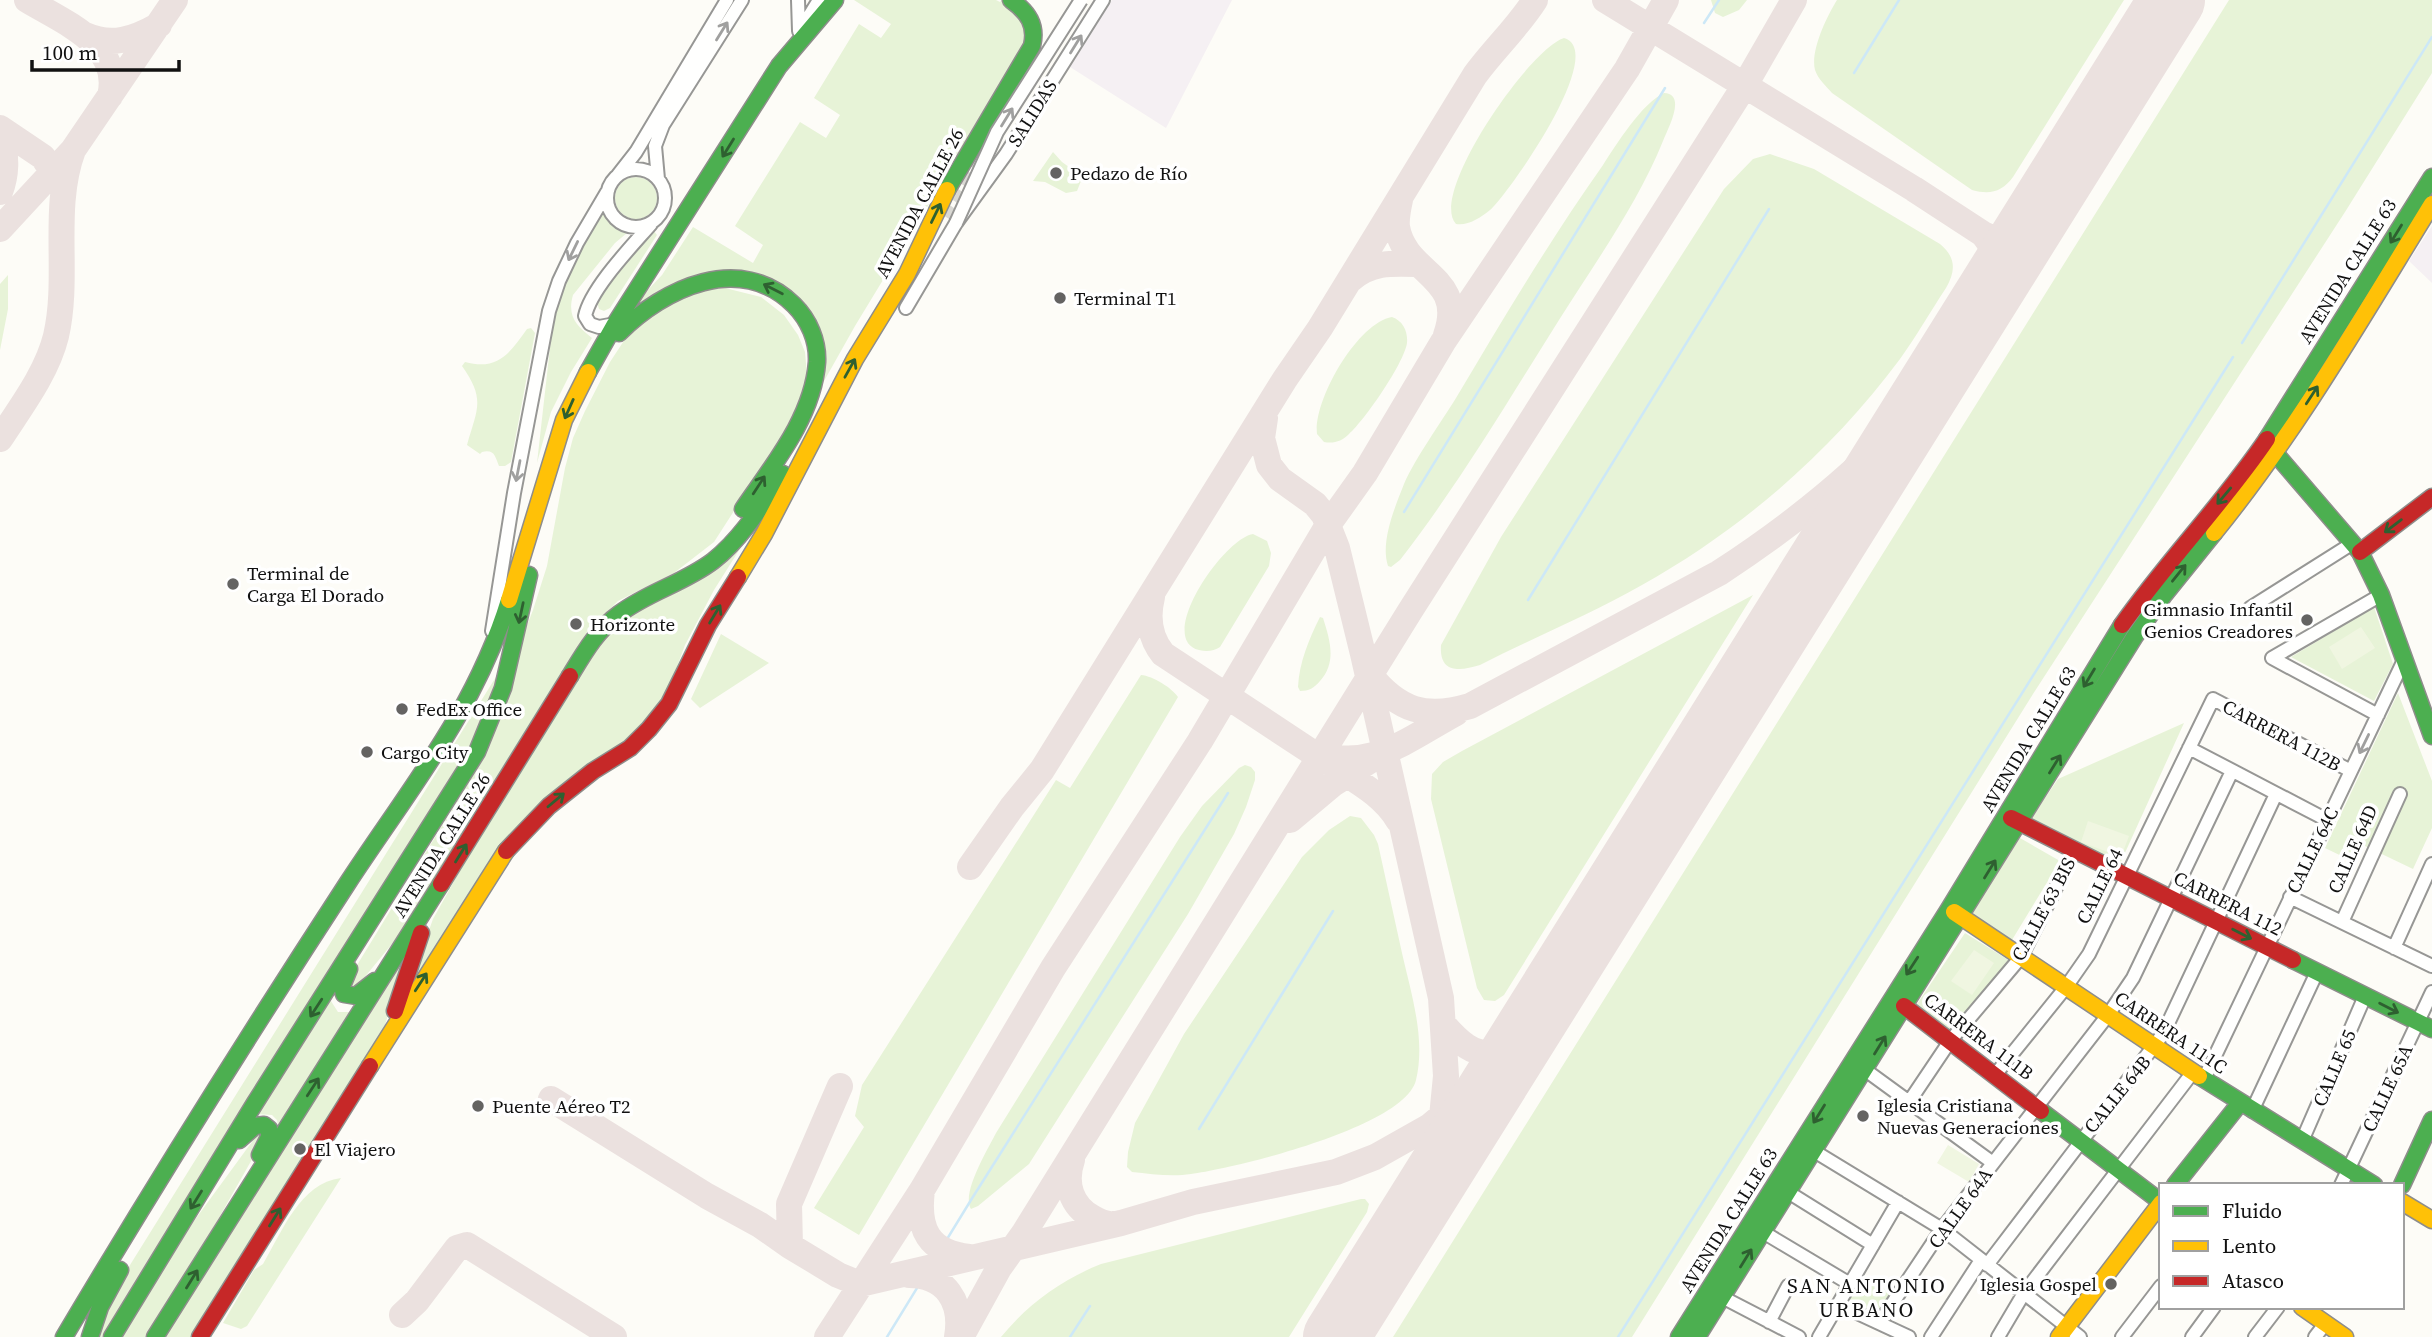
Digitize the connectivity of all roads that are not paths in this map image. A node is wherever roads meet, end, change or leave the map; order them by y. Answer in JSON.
{"nodes":[{"id":1,"x":727,"y":0,"type":"edge"},
{"id":2,"x":742,"y":0,"type":"edge"},
{"id":3,"x":798,"y":0,"type":"edge"},
{"id":4,"x":819,"y":0,"type":"edge"},
{"id":5,"x":835,"y":0,"type":"edge"},
{"id":6,"x":1011,"y":0,"type":"edge"},
{"id":7,"x":1081,"y":0,"type":"edge"},
{"id":8,"x":1103,"y":0,"type":"edge"},
{"id":9,"x":799,"y":32,"type":"junction"},
{"id":10,"x":779,"y":66,"type":"junction"},
{"id":11,"x":618,"y":175,"type":"junction"},
{"id":12,"x":2432,"y":177,"type":"edge"},
{"id":13,"x":658,"y":179,"type":"junction"},
{"id":14,"x":607,"y":192,"type":"junction"},
{"id":15,"x":2432,"y":204,"type":"edge"},
{"id":16,"x":652,"y":223,"type":"junction"},
{"id":17,"x":956,"y":223,"type":"junction"},
{"id":18,"x":906,"y":308,"type":"dead end"},
{"id":19,"x":615,"y":324,"type":"junction"},
{"id":20,"x":589,"y":369,"type":"junction"},
{"id":21,"x":817,"y":428,"type":"junction"},
{"id":22,"x":2270,"y":446,"type":"junction"},
{"id":23,"x":555,"y":451,"type":"junction"},
{"id":24,"x":2432,"y":497,"type":"edge"},
{"id":25,"x":2356,"y":547,"type":"junction"},
{"id":26,"x":687,"y":577,"type":"junction"},
{"id":27,"x":2381,"y":595,"type":"junction"},
{"id":28,"x":2250,"y":608,"type":"dead end"},
{"id":29,"x":2404,"y":660,"type":"junction"},
{"id":30,"x":487,"y":664,"type":"junction"},
{"id":31,"x":2213,"y":699,"type":"joint"},
{"id":32,"x":2378,"y":715,"type":"junction"},
{"id":33,"x":2432,"y":736,"type":"edge"},
{"id":34,"x":2189,"y":748,"type":"junction"},
{"id":35,"x":2232,"y":771,"type":"junction"},
{"id":36,"x":2351,"y":771,"type":"junction"},
{"id":37,"x":2276,"y":794,"type":"junction"},
{"id":38,"x":2400,"y":794,"type":"dead end"},
{"id":39,"x":406,"y":800,"type":"junction"},
{"id":40,"x":2013,"y":819,"type":"junction"},
{"id":41,"x":2327,"y":820,"type":"junction"},
{"id":42,"x":2075,"y":850,"type":"junction"},
{"id":43,"x":2432,"y":864,"type":"edge"},
{"id":44,"x":2127,"y":876,"type":"junction"},
{"id":45,"x":446,"y":877,"type":"junction"},
{"id":46,"x":2290,"y":897,"type":"junction"},
{"id":47,"x":2172,"y":898,"type":"junction"},
{"id":48,"x":1955,"y":912,"type":"junction"},
{"id":49,"x":2215,"y":920,"type":"junction"},
{"id":50,"x":2342,"y":922,"type":"junction"},
{"id":51,"x":370,"y":924,"type":"junction"},
{"id":52,"x":2266,"y":946,"type":"junction"},
{"id":53,"x":2394,"y":947,"type":"junction"},
{"id":54,"x":2021,"y":957,"type":"junction"},
{"id":55,"x":2432,"y":966,"type":"edge"},
{"id":56,"x":387,"y":970,"type":"junction"},
{"id":57,"x":2317,"y":972,"type":"junction"},
{"id":58,"x":2066,"y":987,"type":"junction"},
{"id":59,"x":2432,"y":992,"type":"edge"},
{"id":60,"x":2365,"y":996,"type":"junction"},
{"id":61,"x":1904,"y":1006,"type":"junction"},
{"id":62,"x":2108,"y":1015,"type":"junction"},
{"id":63,"x":2425,"y":1026,"type":"edge"},
{"id":64,"x":388,"y":1035,"type":"junction"},
{"id":65,"x":1950,"y":1041,"type":"junction"},
{"id":66,"x":2155,"y":1046,"type":"junction"},
{"id":67,"x":1864,"y":1069,"type":"junction"},
{"id":68,"x":1996,"y":1075,"type":"junction"},
{"id":69,"x":2199,"y":1076,"type":"junction"},
{"id":70,"x":1909,"y":1102,"type":"junction"},
{"id":71,"x":2036,"y":1106,"type":"junction"},
{"id":72,"x":2246,"y":1107,"type":"junction"},
{"id":73,"x":2432,"y":1119,"type":"edge"},
{"id":74,"x":2080,"y":1140,"type":"junction"},
{"id":75,"x":2302,"y":1141,"type":"junction"},
{"id":76,"x":1814,"y":1151,"type":"junction"},
{"id":77,"x":225,"y":1154,"type":"junction"},
{"id":78,"x":1993,"y":1163,"type":"junction"},
{"id":79,"x":2117,"y":1168,"type":"junction"},
{"id":80,"x":2349,"y":1170,"type":"junction"},
{"id":81,"x":2177,"y":1183,"type":"edge"},
{"id":82,"x":2342,"y":1183,"type":"edge"},
{"id":83,"x":2371,"y":1183,"type":"edge"},
{"id":84,"x":2403,"y":1183,"type":"edge"},
{"id":85,"x":1788,"y":1192,"type":"junction"},
{"id":86,"x":2159,"y":1201,"type":"edge"},
{"id":87,"x":1898,"y":1202,"type":"junction"},
{"id":88,"x":2404,"y":1203,"type":"edge"},
{"id":89,"x":2159,"y":1206,"type":"edge"},
{"id":90,"x":2432,"y":1220,"type":"edge"},
{"id":91,"x":1942,"y":1229,"type":"junction"},
{"id":92,"x":1763,"y":1232,"type":"junction"},
{"id":93,"x":218,"y":1237,"type":"junction"},
{"id":94,"x":1873,"y":1245,"type":"junction"},
{"id":95,"x":131,"y":1251,"type":"junction"},
{"id":96,"x":1984,"y":1262,"type":"junction"},
{"id":97,"x":1850,"y":1284,"type":"junction"},
{"id":98,"x":1788,"y":1286,"type":"dead end"},
{"id":99,"x":2159,"y":1289,"type":"edge"},
{"id":100,"x":2024,"y":1293,"type":"junction"},
{"id":101,"x":1722,"y":1297,"type":"junction"},
{"id":102,"x":1838,"y":1304,"type":"junction"},
{"id":103,"x":2213,"y":1309,"type":"edge"},
{"id":104,"x":2276,"y":1309,"type":"edge"},
{"id":105,"x":2305,"y":1309,"type":"edge"},
{"id":106,"x":1769,"y":1322,"type":"junction"},
{"id":107,"x":1880,"y":1322,"type":"junction"},
{"id":108,"x":2325,"y":1324,"type":"junction"},
{"id":109,"x":2063,"y":1332,"type":"edge"},
{"id":110,"x":64,"y":1337,"type":"edge"},
{"id":111,"x":73,"y":1337,"type":"edge"},
{"id":112,"x":90,"y":1337,"type":"edge"},
{"id":113,"x":112,"y":1337,"type":"edge"},
{"id":114,"x":155,"y":1337,"type":"edge"},
{"id":115,"x":200,"y":1337,"type":"edge"},
{"id":116,"x":1679,"y":1337,"type":"edge"},
{"id":117,"x":1698,"y":1337,"type":"edge"},
{"id":118,"x":1798,"y":1337,"type":"edge"},
{"id":119,"x":1819,"y":1337,"type":"edge"},
{"id":120,"x":1909,"y":1337,"type":"edge"},
{"id":121,"x":1931,"y":1337,"type":"edge"},
{"id":122,"x":1998,"y":1337,"type":"edge"},
{"id":123,"x":2080,"y":1337,"type":"edge"},
{"id":124,"x":2122,"y":1337,"type":"edge"},
{"id":125,"x":2192,"y":1337,"type":"edge"},
{"id":126,"x":2255,"y":1337,"type":"edge"},
{"id":127,"x":2315,"y":1337,"type":"edge"},
{"id":128,"x":2345,"y":1337,"type":"edge"}],
"edges":[{"from":1,"to":11,"type":"street"},
{"from":13,"to":2,"type":"street","one_way":true},
{"from":3,"to":9,"type":"street"},
{"from":4,"to":9,"type":"street"},
{"from":5,"to":10,"type":"main road","name":"AVENIDA CALLE 26"},
{"from":21,"to":6,"type":"main road","name":"AVENIDA CALLE 26","one_way":true},
{"from":17,"to":7,"type":"street","name":"SALIDAS","one_way":true,"bridge":true},
{"from":17,"to":8,"type":"street","name":"SALIDAS","one_way":true,"bridge":true},
{"from":9,"to":10,"type":"street"},
{"from":10,"to":19,"type":"main road","name":"AVENIDA CALLE 26","one_way":true},
{"from":11,"to":13,"type":"street"},
{"from":11,"to":14,"type":"street"},
{"from":12,"to":22,"type":"main road","name":"AVENIDA CALLE 63","one_way":true},
{"from":13,"to":16,"type":"street"},
{"from":14,"to":16,"type":"street"},
{"from":14,"to":30,"type":"street","name":"AVENIDA CALLE 26","one_way":true},
{"from":22,"to":15,"type":"main road","name":"AVENIDA CALLE 63","one_way":true},
{"from":16,"to":19,"type":"street"},
{"from":17,"to":18,"type":"street","name":"SALIDAS"},
{"from":19,"to":20,"type":"main road","name":"AVENIDA CALLE 26"},
{"from":20,"to":23,"type":"main road","name":"AVENIDA CALLE 26","one_way":true},
{"from":26,"to":20,"type":"main road","one_way":true},
{"from":21,"to":26,"type":"main road","name":"AVENIDA CALLE 26"},
{"from":64,"to":21,"type":"main road","name":"AVENIDA CALLE 26","one_way":true},
{"from":22,"to":25,"type":"main road"},
{"from":22,"to":40,"type":"main road","name":"AVENIDA CALLE 63"},
{"from":23,"to":30,"type":"main road","name":"AVENIDA CALLE 26"},
{"from":23,"to":51,"type":"main road","name":"AVENIDA CALLE 26","one_way":true},
{"from":24,"to":25,"type":"main road","one_way":true},
{"from":25,"to":27,"type":"main road"},
{"from":25,"to":28,"type":"street"},
{"from":45,"to":26,"type":"main road","name":"AVENIDA CALLE 26","one_way":true},
{"from":27,"to":29,"type":"main road"},
{"from":27,"to":32,"type":"street"},
{"from":29,"to":32,"type":"street","name":"CALLE 64C"},
{"from":29,"to":33,"type":"main road"},
{"from":30,"to":39,"type":"main road","name":"AVENIDA CALLE 26"},
{"from":31,"to":34,"type":"street","name":"CALLE 64"},
{"from":31,"to":36,"type":"street","name":"CARRERA 112B"},
{"from":32,"to":36,"type":"street","name":"CALLE 64C","one_way":true},
{"from":34,"to":35,"type":"street"},
{"from":34,"to":44,"type":"street","name":"CALLE 64"},
{"from":35,"to":37,"type":"street"},
{"from":35,"to":47,"type":"street","name":"CALLE 64A"},
{"from":36,"to":41,"type":"street","name":"CALLE 64C"},
{"from":37,"to":41,"type":"street"},
{"from":37,"to":49,"type":"street","name":"CALLE 64B"},
{"from":38,"to":50,"type":"street","name":"CALLE 64D"},
{"from":39,"to":95,"type":"main road","name":"AVENIDA CALLE 26"},
{"from":39,"to":110,"type":"main road","name":"AVENIDA CALLE 26"},
{"from":40,"to":42,"type":"main road","name":"CARRERA 112"},
{"from":40,"to":48,"type":"main road","name":"AVENIDA CALLE 63"},
{"from":41,"to":46,"type":"street","name":"CALLE 64C"},
{"from":42,"to":44,"type":"main road","name":"CARRERA 112"},
{"from":42,"to":54,"type":"street","name":"CALLE 63 BIS"},
{"from":43,"to":53,"type":"street"},
{"from":44,"to":47,"type":"main road","name":"CARRERA 112"},
{"from":44,"to":58,"type":"street","name":"CALLE 64"},
{"from":45,"to":56,"type":"main road","name":"AVENIDA CALLE 26"},
{"from":45,"to":64,"type":"main road"},
{"from":46,"to":50,"type":"street"},
{"from":46,"to":52,"type":"street","name":"CALLE 64C"},
{"from":47,"to":49,"type":"main road","name":"CARRERA 112"},
{"from":47,"to":62,"type":"street","name":"CALLE 64A"},
{"from":48,"to":54,"type":"main road","name":"CARRERA 111C"},
{"from":48,"to":61,"type":"main road","name":"AVENIDA CALLE 63"},
{"from":48,"to":116,"type":"main road","name":"AVENIDA CALLE 63","one_way":true},
{"from":49,"to":52,"type":"main road","name":"CARRERA 112","one_way":true},
{"from":49,"to":66,"type":"street","name":"CALLE 64B"},
{"from":50,"to":53,"type":"street"},
{"from":51,"to":56,"type":"main road"},
{"from":51,"to":77,"type":"main road","name":"AVENIDA CALLE 26","one_way":true},
{"from":52,"to":57,"type":"main road","name":"CARRERA 112"},
{"from":52,"to":69,"type":"street","name":"CALLE 64C"},
{"from":53,"to":55,"type":"street"},
{"from":54,"to":58,"type":"main road","name":"CARRERA 111C"},
{"from":54,"to":65,"type":"street","name":"CALLE 63 BIS"},
{"from":93,"to":56,"type":"main road","name":"AVENIDA CALLE 26","one_way":true},
{"from":57,"to":60,"type":"main road","name":"CARRERA 112"},
{"from":57,"to":72,"type":"street"},
{"from":58,"to":62,"type":"main road","name":"CARRERA 111C"},
{"from":58,"to":68,"type":"street","name":"CALLE 64"},
{"from":59,"to":63,"type":"street","name":"CALLE 65A"},
{"from":60,"to":63,"type":"main road","name":"CARRERA 112","one_way":true},
{"from":60,"to":75,"type":"street","name":"CALLE 65"},
{"from":61,"to":65,"type":"main road","name":"CARRERA 111B"},
{"from":67,"to":61,"type":"main road","name":"AVENIDA CALLE 63","one_way":true},
{"from":62,"to":66,"type":"main road","name":"CARRERA 111C"},
{"from":62,"to":71,"type":"street","name":"CALLE 64A"},
{"from":63,"to":80,"type":"street","name":"CALLE 65A"},
{"from":115,"to":64,"type":"main road","name":"AVENIDA CALLE 26","one_way":true},
{"from":65,"to":68,"type":"main road","name":"CARRERA 111B"},
{"from":65,"to":70,"type":"street","name":"CALLE 63 BIS"},
{"from":66,"to":69,"type":"main road","name":"CARRERA 111C"},
{"from":66,"to":74,"type":"street","name":"CALLE 64B"},
{"from":67,"to":70,"type":"street"},
{"from":67,"to":76,"type":"main road","name":"AVENIDA CALLE 63"},
{"from":68,"to":71,"type":"main road","name":"CARRERA 111B"},
{"from":69,"to":72,"type":"main road","name":"CARRERA 111C"},
{"from":69,"to":79,"type":"street","name":"CALLE 64C"},
{"from":70,"to":78,"type":"street"},
{"from":71,"to":74,"type":"main road","name":"CARRERA 111B"},
{"from":71,"to":78,"type":"street","name":"CALLE 64A"},
{"from":72,"to":75,"type":"main road","name":"CARRERA 111C"},
{"from":72,"to":81,"type":"main road"},
{"from":73,"to":84,"type":"main road"},
{"from":74,"to":79,"type":"main road","name":"CARRERA 111B"},
{"from":74,"to":96,"type":"street","name":"CALLE 64B"},
{"from":75,"to":80,"type":"main road","name":"CARRERA 111C"},
{"from":76,"to":85,"type":"main road","name":"AVENIDA CALLE 63"},
{"from":76,"to":87,"type":"street"},
{"from":77,"to":93,"type":"main road"},
{"from":77,"to":113,"type":"main road","name":"AVENIDA CALLE 26","one_way":true},
{"from":78,"to":91,"type":"street","name":"CALLE 64A"},
{"from":79,"to":86,"type":"main road","name":"CARRERA 111B"},
{"from":79,"to":100,"type":"street","name":"CALLE 64C"},
{"from":80,"to":82,"type":"street","name":"CALLE 65A"},
{"from":80,"to":83,"type":"main road","name":"CARRERA 111C"},
{"from":85,"to":92,"type":"main road","name":"AVENIDA CALLE 63"},
{"from":85,"to":94,"type":"street"},
{"from":87,"to":91,"type":"street"},
{"from":87,"to":94,"type":"street"},
{"from":88,"to":90,"type":"main road"},
{"from":89,"to":109,"type":"main road"},
{"from":91,"to":96,"type":"street"},
{"from":91,"to":107,"type":"street","name":"CALLE 64A"},
{"from":92,"to":97,"type":"street"},
{"from":101,"to":92,"type":"main road","name":"AVENIDA CALLE 63","one_way":true},
{"from":114,"to":93,"type":"main road","name":"AVENIDA CALLE 26","one_way":true},
{"from":94,"to":97,"type":"street"},
{"from":95,"to":111,"type":"main road","name":"AVENIDA CALLE 26"},
{"from":95,"to":112,"type":"main road"},
{"from":96,"to":100,"type":"street"},
{"from":96,"to":121,"type":"street","name":"CALLE 64B"},
{"from":97,"to":102,"type":"street"},
{"from":98,"to":106,"type":"street"},
{"from":99,"to":124,"type":"street"},
{"from":100,"to":109,"type":"street"},
{"from":100,"to":122,"type":"street","name":"CALLE 64C"},
{"from":101,"to":106,"type":"street"},
{"from":101,"to":117,"type":"main road","name":"AVENIDA CALLE 63"},
{"from":102,"to":107,"type":"street"},
{"from":102,"to":119,"type":"street"},
{"from":103,"to":125,"type":"street"},
{"from":104,"to":126,"type":"street"},
{"from":105,"to":108,"type":"main road"},
{"from":106,"to":118,"type":"street"},
{"from":107,"to":120,"type":"street"},
{"from":108,"to":127,"type":"street"},
{"from":108,"to":128,"type":"main road"},
{"from":109,"to":123,"type":"street"}]}
